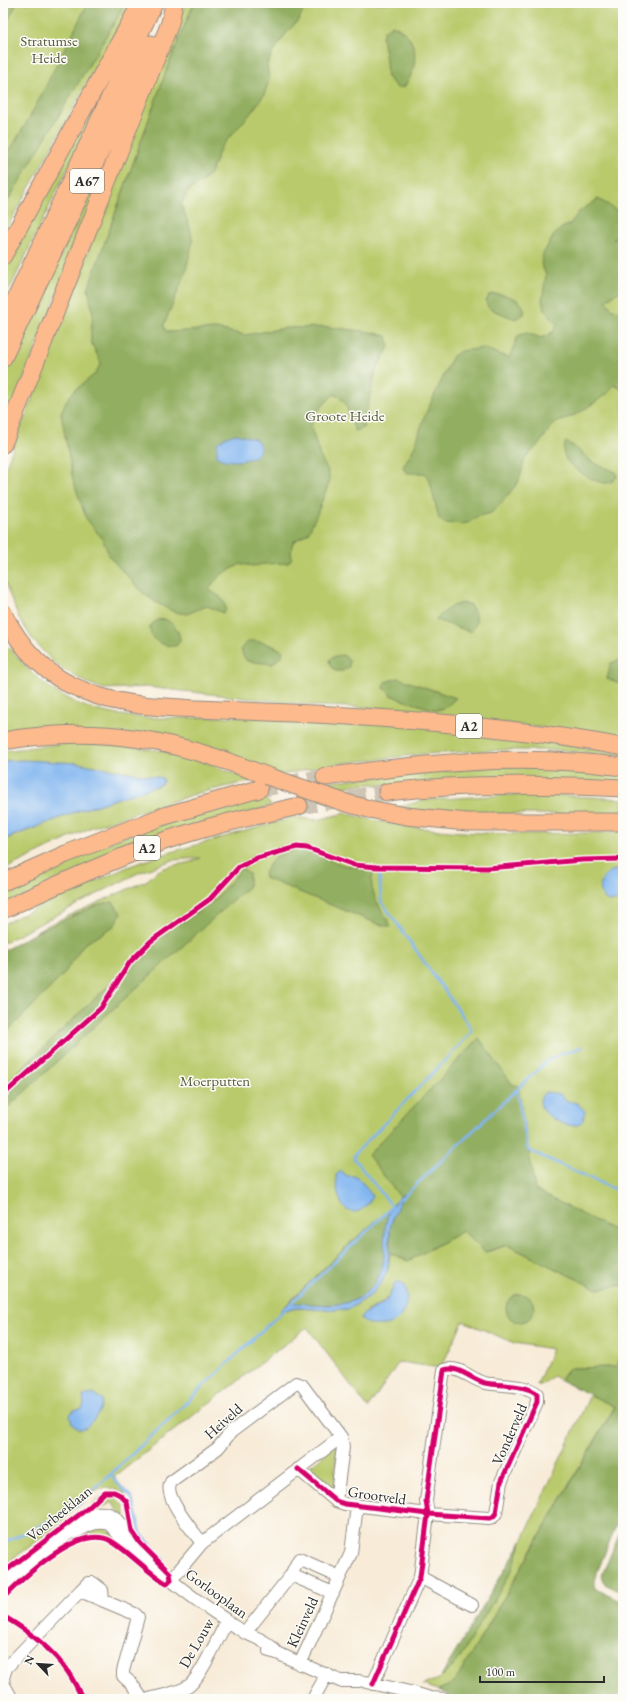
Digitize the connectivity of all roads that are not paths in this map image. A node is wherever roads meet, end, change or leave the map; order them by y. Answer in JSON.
{"nodes":[{"id":1,"x":141,"y":3,"type":"edge"},
{"id":2,"x":154,"y":3,"type":"edge"},
{"id":3,"x":170,"y":3,"type":"edge"},
{"id":4,"x":174,"y":3,"type":"edge"},
{"id":5,"x":3,"y":256,"type":"edge"},
{"id":6,"x":3,"y":326,"type":"edge"},
{"id":7,"x":3,"y":358,"type":"edge"},
{"id":8,"x":3,"y":444,"type":"edge"},
{"id":9,"x":3,"y":614,"type":"edge"},
{"id":10,"x":3,"y":741,"type":"edge"},
{"id":11,"x":623,"y":747,"type":"edge"},
{"id":12,"x":623,"y":767,"type":"edge"},
{"id":13,"x":325,"y":777,"type":"tunnel mouth"},
{"id":14,"x":263,"y":783,"type":"junction"},
{"id":15,"x":623,"y":788,"type":"edge"},
{"id":16,"x":387,"y":792,"type":"tunnel mouth"},
{"id":17,"x":299,"y":806,"type":"tunnel mouth"},
{"id":18,"x":623,"y":822,"type":"edge"},
{"id":19,"x":3,"y":882,"type":"edge"},
{"id":20,"x":3,"y":910,"type":"edge"},
{"id":21,"x":341,"y":1437,"type":"junction"},
{"id":22,"x":298,"y":1469,"type":"junction"},
{"id":23,"x":336,"y":1501,"type":"junction"},
{"id":24,"x":357,"y":1506,"type":"junction"},
{"id":25,"x":428,"y":1514,"type":"junction"},
{"id":26,"x":104,"y":1517,"type":"joint"},
{"id":27,"x":202,"y":1543,"type":"junction"},
{"id":28,"x":291,"y":1575,"type":"junction"},
{"id":29,"x":340,"y":1577,"type":"junction"},
{"id":30,"x":420,"y":1577,"type":"junction"},
{"id":31,"x":171,"y":1580,"type":"junction"},
{"id":32,"x":3,"y":1584,"type":"edge"},
{"id":33,"x":333,"y":1593,"type":"junction"},
{"id":34,"x":472,"y":1605,"type":"dead end"},
{"id":35,"x":227,"y":1621,"type":"junction"},
{"id":36,"x":245,"y":1633,"type":"junction"},
{"id":37,"x":300,"y":1664,"type":"junction"},
{"id":38,"x":4,"y":1673,"type":"edge"},
{"id":39,"x":327,"y":1674,"type":"junction"},
{"id":40,"x":373,"y":1684,"type":"junction"},
{"id":41,"x":183,"y":1695,"type":"edge"},
{"id":42,"x":12,"y":1699,"type":"edge"},
{"id":43,"x":142,"y":1699,"type":"edge"},
{"id":44,"x":149,"y":1699,"type":"edge"},
{"id":45,"x":313,"y":1699,"type":"edge"},
{"id":46,"x":447,"y":1699,"type":"edge"}],
"edges":[{"from":1,"to":5,"type":"highway","number":"A67"},
{"from":2,"to":6,"type":"highway","number":"A67"},
{"from":3,"to":7,"type":"highway","number":"A67"},
{"from":4,"to":8,"type":"highway","number":"A67"},
{"from":9,"to":11,"type":"highway","number":"A2"},
{"from":10,"to":14,"type":"highway"},
{"from":12,"to":13,"type":"highway"},
{"from":14,"to":18,"type":"highway","bridge":true},
{"from":14,"to":19,"type":"highway","number":"A2"},
{"from":15,"to":16,"type":"highway"},
{"from":17,"to":20,"type":"highway","number":"A2"},
{"from":21,"to":22,"type":"street"},
{"from":21,"to":23,"type":"street","name":"Grootveld"},
{"from":21,"to":27,"type":"street","name":"Heiveld"},
{"from":22,"to":23,"type":"street","name":"Grootveld"},
{"from":22,"to":27,"type":"street"},
{"from":23,"to":24,"type":"street","name":"Grootveld"},
{"from":24,"to":25,"type":"street","name":"Grootveld"},
{"from":24,"to":29,"type":"street","name":"Kleinveld"},
{"from":25,"to":25,"type":"street","name":"Vonderveld"},
{"from":25,"to":30,"type":"street"},
{"from":26,"to":31,"type":"street","name":"Gorlooplaan"},
{"from":26,"to":32,"type":"street","name":"Voorbeeklaan"},
{"from":27,"to":31,"type":"street"},
{"from":28,"to":29,"type":"street"},
{"from":28,"to":33,"type":"street","name":"Kleinveld"},
{"from":28,"to":36,"type":"street"},
{"from":29,"to":33,"type":"street","name":"Kleinveld"},
{"from":30,"to":34,"type":"street"},
{"from":30,"to":40,"type":"street"},
{"from":31,"to":35,"type":"street","name":"Gorlooplaan"},
{"from":33,"to":37,"type":"street","name":"Kleinveld"},
{"from":35,"to":36,"type":"street","name":"Gorlooplaan"},
{"from":35,"to":41,"type":"street","name":"De Louw"},
{"from":36,"to":37,"type":"street","name":"Gorlooplaan"},
{"from":37,"to":39,"type":"street","name":"Gorlooplaan"},
{"from":38,"to":42,"type":"street"},
{"from":38,"to":43,"type":"street"},
{"from":39,"to":40,"type":"street","name":"Gorlooplaan"},
{"from":39,"to":45,"type":"street"},
{"from":40,"to":46,"type":"street","name":"Gorlooplaan"},
{"from":41,"to":44,"type":"street","name":"De Louw"}]}
